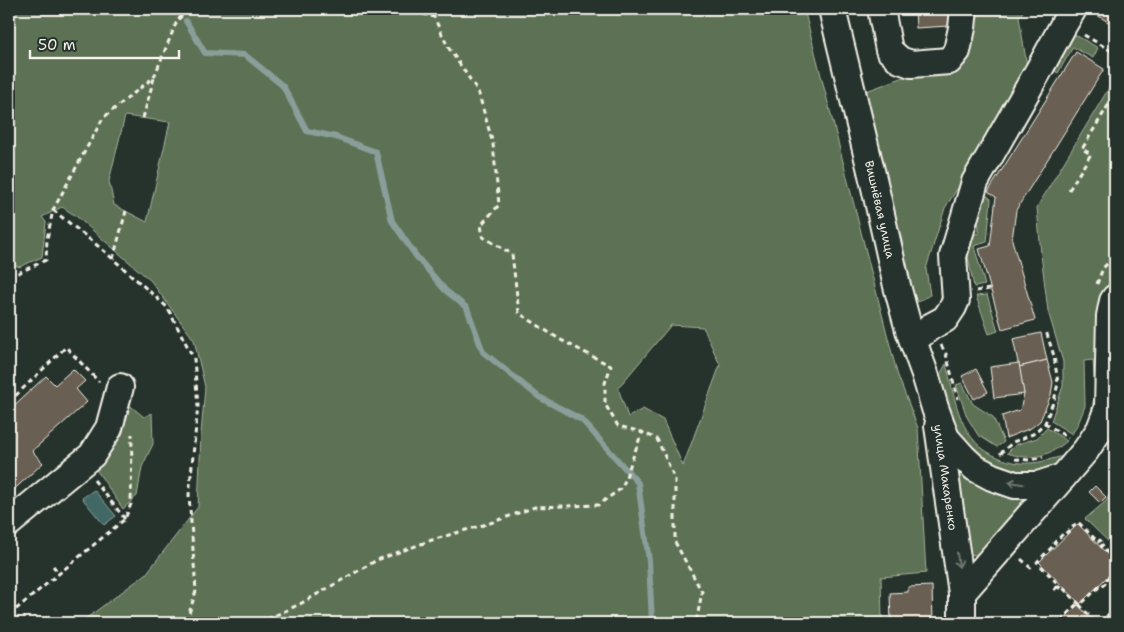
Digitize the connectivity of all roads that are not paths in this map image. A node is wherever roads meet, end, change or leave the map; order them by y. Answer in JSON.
{"nodes":[{"id":1,"x":832,"y":9,"type":"edge"},
{"id":2,"x":881,"y":9,"type":"edge"},
{"id":3,"x":964,"y":9,"type":"edge"},
{"id":4,"x":1068,"y":16,"type":"edge"},
{"id":5,"x":1104,"y":294,"type":"edge"},
{"id":6,"x":922,"y":334,"type":"junction"},
{"id":7,"x":112,"y":387,"type":"road end"},
{"id":8,"x":948,"y":407,"type":"junction"},
{"id":9,"x":1056,"y":467,"type":"junction"},
{"id":10,"x":9,"y":523,"type":"edge"},
{"id":11,"x":962,"y":593,"type":"junction"},
{"id":12,"x":962,"y":623,"type":"edge"}],
"edges":[{"from":1,"to":6,"type":"street","name":"Вишнёвая улица"},
{"from":2,"to":3,"type":"street"},
{"from":4,"to":6,"type":"street"},
{"from":5,"to":9,"type":"street"},
{"from":6,"to":8,"type":"street","name":"Вишнёвая улица"},
{"from":7,"to":10,"type":"street"},
{"from":9,"to":8,"type":"street","name":"улица Макаренко","one_way":true},
{"from":8,"to":11,"type":"street","name":"улица Макаренко","one_way":true},
{"from":9,"to":11,"type":"street"},
{"from":11,"to":12,"type":"street","name":"улица Макаренко"}]}
